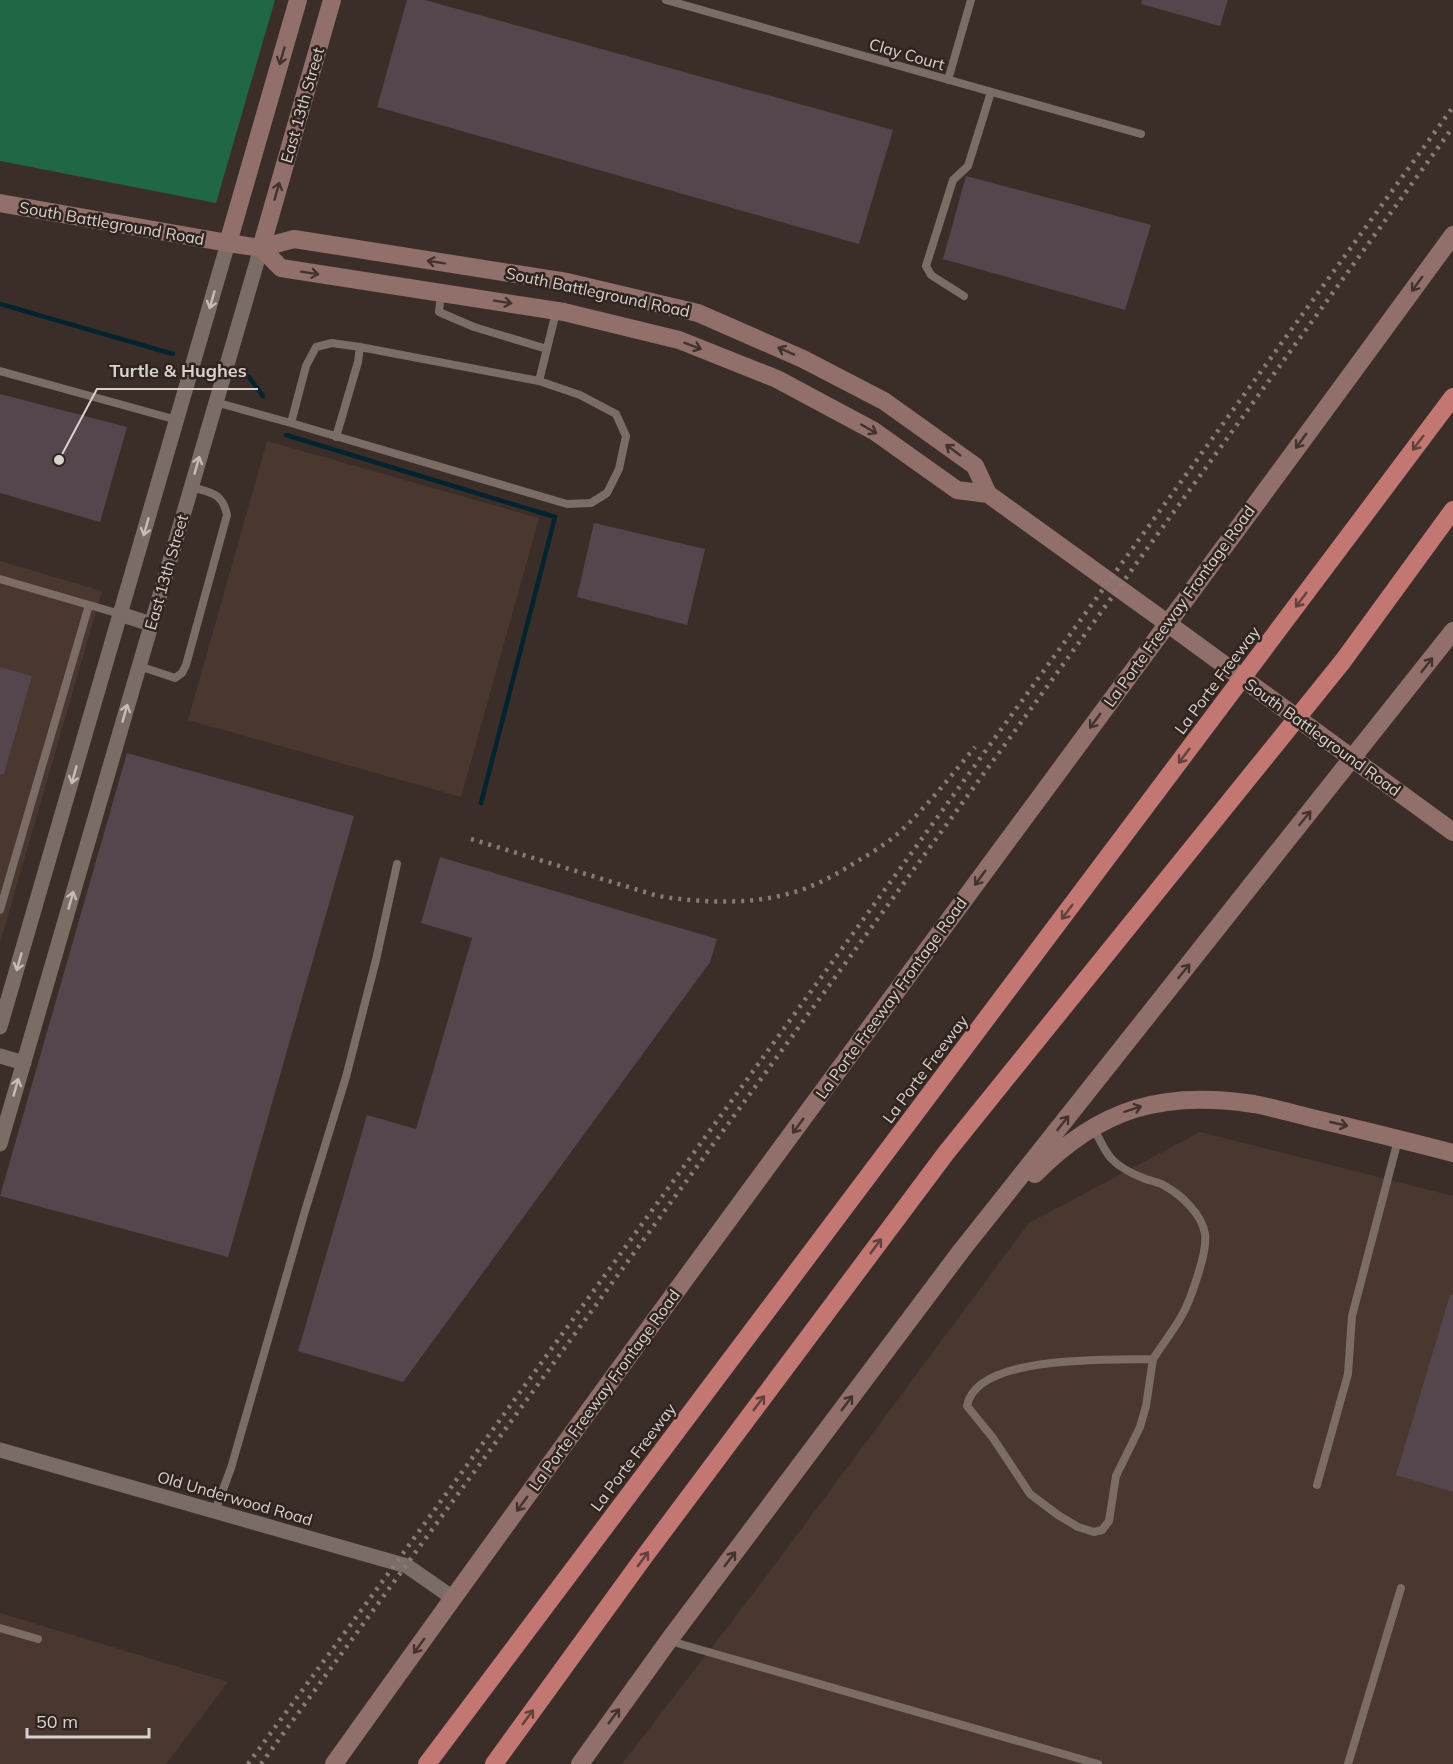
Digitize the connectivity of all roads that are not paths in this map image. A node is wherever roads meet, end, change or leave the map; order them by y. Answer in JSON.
{"nodes":[{"id":1,"x":298,"y":0,"type":"edge"},
{"id":2,"x":332,"y":0,"type":"edge"},
{"id":3,"x":666,"y":0,"type":"edge"},
{"id":4,"x":972,"y":0,"type":"edge"},
{"id":5,"x":948,"y":80,"type":"junction"},
{"id":6,"x":991,"y":92,"type":"junction"},
{"id":7,"x":1141,"y":134,"type":"dead end"},
{"id":8,"x":0,"y":203,"type":"edge"},
{"id":9,"x":1453,"y":235,"type":"edge"},
{"id":10,"x":228,"y":243,"type":"junction"},
{"id":11,"x":261,"y":248,"type":"junction"},
{"id":12,"x":441,"y":293,"type":"junction"},
{"id":13,"x":964,"y":296,"type":"dead end"},
{"id":14,"x":556,"y":311,"type":"junction"},
{"id":15,"x":360,"y":347,"type":"junction"},
{"id":16,"x":547,"y":349,"type":"junction"},
{"id":17,"x":0,"y":371,"type":"edge"},
{"id":18,"x":538,"y":381,"type":"junction"},
{"id":19,"x":1453,"y":396,"type":"edge"},
{"id":20,"x":216,"y":402,"type":"junction"},
{"id":21,"x":177,"y":420,"type":"junction"},
{"id":22,"x":291,"y":423,"type":"junction"},
{"id":23,"x":336,"y":437,"type":"junction"},
{"id":24,"x":191,"y":487,"type":"junction"},
{"id":25,"x":994,"y":499,"type":"junction"},
{"id":26,"x":1453,"y":510,"type":"edge"},
{"id":27,"x":0,"y":579,"type":"edge"},
{"id":28,"x":89,"y":605,"type":"junction"},
{"id":29,"x":120,"y":614,"type":"junction"},
{"id":30,"x":1167,"y":623,"type":"junction"},
{"id":31,"x":151,"y":624,"type":"junction"},
{"id":32,"x":1453,"y":631,"type":"edge"},
{"id":33,"x":139,"y":666,"type":"junction"},
{"id":34,"x":1453,"y":832,"type":"edge"},
{"id":35,"x":398,"y":864,"type":"dead end"},
{"id":36,"x":0,"y":910,"type":"edge"},
{"id":37,"x":0,"y":1028,"type":"edge"},
{"id":38,"x":0,"y":1056,"type":"edge"},
{"id":39,"x":24,"y":1063,"type":"junction"},
{"id":40,"x":1093,"y":1127,"type":"junction"},
{"id":41,"x":1398,"y":1139,"type":"junction"},
{"id":42,"x":0,"y":1144,"type":"edge"},
{"id":43,"x":1453,"y":1153,"type":"edge"},
{"id":44,"x":961,"y":1251,"type":"junction"},
{"id":45,"x":1153,"y":1359,"type":"junction"},
{"id":46,"x":0,"y":1450,"type":"edge"},
{"id":47,"x":1317,"y":1485,"type":"dead end"},
{"id":48,"x":215,"y":1511,"type":"junction"},
{"id":49,"x":1401,"y":1588,"type":"dead end"},
{"id":50,"x":453,"y":1598,"type":"junction"},
{"id":51,"x":0,"y":1628,"type":"edge"},
{"id":52,"x":39,"y":1639,"type":"dead end"},
{"id":53,"x":669,"y":1640,"type":"junction"},
{"id":54,"x":334,"y":1764,"type":"edge"},
{"id":55,"x":427,"y":1764,"type":"edge"},
{"id":56,"x":494,"y":1764,"type":"edge"},
{"id":57,"x":580,"y":1764,"type":"edge"},
{"id":58,"x":1098,"y":1764,"type":"edge"},
{"id":59,"x":1348,"y":1764,"type":"edge"}],
"edges":[{"from":1,"to":10,"type":"main road","name":"East 13th Street","one_way":true},
{"from":11,"to":2,"type":"main road","name":"East 13th Street","one_way":true},
{"from":3,"to":5,"type":"lane","name":"Clay Court"},
{"from":4,"to":5,"type":"lane"},
{"from":5,"to":6,"type":"lane","name":"Clay Court"},
{"from":6,"to":7,"type":"lane","name":"Clay Court"},
{"from":6,"to":13,"type":"lane"},
{"from":8,"to":10,"type":"main road","name":"South Battleground Road"},
{"from":9,"to":30,"type":"main road","name":"La Porte Freeway Frontage Road","one_way":true},
{"from":10,"to":11,"type":"main road","name":"South Battleground Road"},
{"from":10,"to":21,"type":"street","name":"East 13th Street","one_way":true},
{"from":11,"to":12,"type":"main road","name":"South Battleground Road","one_way":true},
{"from":11,"to":20,"type":"street","name":"East 13th Street"},
{"from":25,"to":11,"type":"main road","name":"South Battleground Road","one_way":true},
{"from":12,"to":14,"type":"main road","name":"South Battleground Road","one_way":true},
{"from":12,"to":16,"type":"lane"},
{"from":14,"to":16,"type":"lane"},
{"from":14,"to":25,"type":"main road","name":"South Battleground Road","one_way":true},
{"from":15,"to":18,"type":"lane"},
{"from":15,"to":22,"type":"lane"},
{"from":15,"to":23,"type":"lane"},
{"from":16,"to":18,"type":"lane"},
{"from":17,"to":21,"type":"lane"},
{"from":18,"to":23,"type":"lane"},
{"from":19,"to":55,"type":"highway","name":"La Porte Freeway","one_way":true},
{"from":20,"to":22,"type":"lane"},
{"from":24,"to":20,"type":"street","name":"East 13th Street","one_way":true},
{"from":21,"to":29,"type":"street","name":"East 13th Street","one_way":true},
{"from":22,"to":23,"type":"lane"},
{"from":24,"to":31,"type":"street","name":"East 13th Street"},
{"from":24,"to":33,"type":"lane"},
{"from":25,"to":30,"type":"main road","name":"South Battleground Road"},
{"from":56,"to":26,"type":"highway","one_way":true},
{"from":27,"to":28,"type":"lane"},
{"from":28,"to":29,"type":"lane"},
{"from":28,"to":36,"type":"lane"},
{"from":29,"to":31,"type":"street"},
{"from":29,"to":37,"type":"street","name":"East 13th Street","one_way":true},
{"from":30,"to":34,"type":"main road","name":"South Battleground Road"},
{"from":30,"to":50,"type":"main road","name":"La Porte Freeway Frontage Road","one_way":true},
{"from":31,"to":33,"type":"street","name":"East 13th Street"},
{"from":44,"to":32,"type":"main road","one_way":true},
{"from":39,"to":33,"type":"street","name":"East 13th Street","one_way":true},
{"from":35,"to":48,"type":"lane"},
{"from":38,"to":39,"type":"street"},
{"from":42,"to":39,"type":"street","name":"East 13th Street","one_way":true},
{"from":40,"to":41,"type":"main road","one_way":true},
{"from":40,"to":44,"type":"main road"},
{"from":40,"to":45,"type":"lane"},
{"from":41,"to":43,"type":"main road"},
{"from":41,"to":47,"type":"lane"},
{"from":53,"to":44,"type":"main road","one_way":true},
{"from":45,"to":45,"type":"lane"},
{"from":46,"to":48,"type":"street","name":"Old Underwood Road"},
{"from":48,"to":50,"type":"street","name":"Old Underwood Road"},
{"from":49,"to":59,"type":"lane"},
{"from":50,"to":54,"type":"main road","name":"La Porte Freeway Frontage Road","one_way":true},
{"from":51,"to":52,"type":"lane"},
{"from":57,"to":53,"type":"main road","one_way":true},
{"from":53,"to":58,"type":"lane"}]}
